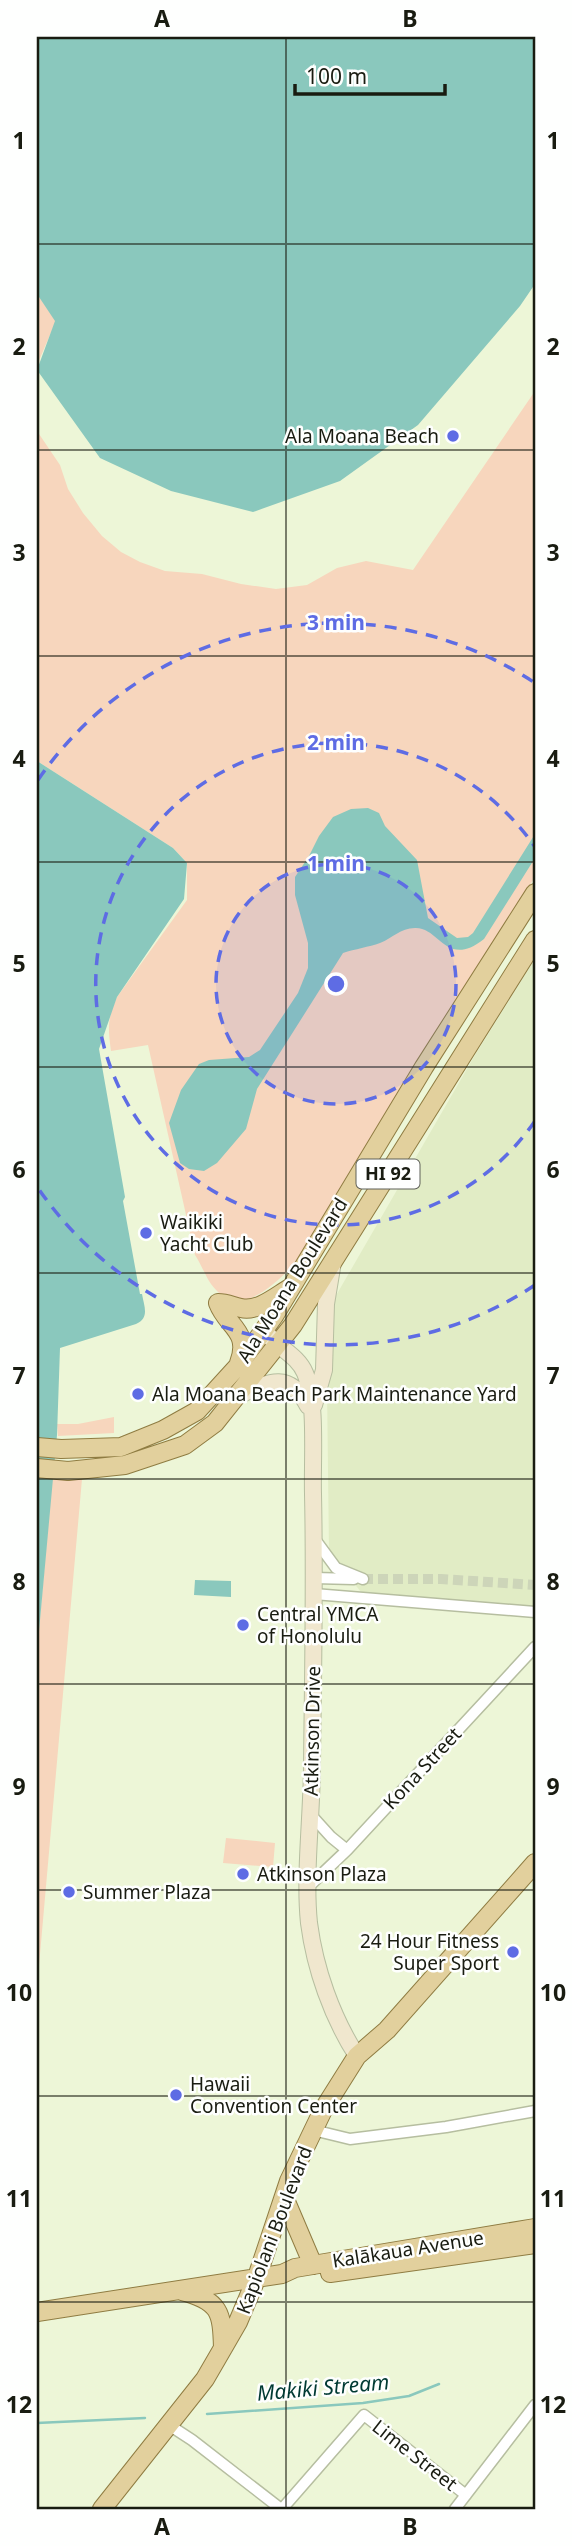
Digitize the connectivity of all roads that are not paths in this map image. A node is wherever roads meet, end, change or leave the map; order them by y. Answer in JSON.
{"nodes":[{"id":1,"x":535,"y":893,"type":"edge"},
{"id":2,"x":535,"y":940,"type":"edge"},
{"id":3,"x":333,"y":1262,"type":"junction"},
{"id":4,"x":290,"y":1288,"type":"junction"},
{"id":5,"x":264,"y":1331,"type":"junction"},
{"id":6,"x":278,"y":1346,"type":"junction"},
{"id":7,"x":238,"y":1366,"type":"junction"},
{"id":8,"x":238,"y":1396,"type":"junction"},
{"id":9,"x":312,"y":1415,"type":"junction"},
{"id":10,"x":37,"y":1447,"type":"edge"},
{"id":11,"x":37,"y":1468,"type":"edge"},
{"id":12,"x":314,"y":1538,"type":"junction"},
{"id":13,"x":314,"y":1586,"type":"junction"},
{"id":14,"x":535,"y":1612,"type":"edge"},
{"id":15,"x":535,"y":1647,"type":"edge"},
{"id":16,"x":312,"y":1816,"type":"junction"},
{"id":17,"x":348,"y":1850,"type":"junction"},
{"id":18,"x":535,"y":1863,"type":"edge"},
{"id":19,"x":307,"y":1888,"type":"junction"},
{"id":20,"x":358,"y":2056,"type":"junction"},
{"id":21,"x":535,"y":2111,"type":"edge"},
{"id":22,"x":313,"y":2130,"type":"junction"},
{"id":23,"x":284,"y":2197,"type":"junction"},
{"id":24,"x":535,"y":2228,"type":"edge"},
{"id":25,"x":535,"y":2244,"type":"edge"},
{"id":26,"x":313,"y":2265,"type":"junction"},
{"id":27,"x":282,"y":2274,"type":"junction"},
{"id":28,"x":257,"y":2277,"type":"junction"},
{"id":29,"x":177,"y":2289,"type":"junction"},
{"id":30,"x":37,"y":2312,"type":"edge"},
{"id":31,"x":223,"y":2348,"type":"junction"},
{"id":32,"x":535,"y":2405,"type":"edge"},
{"id":33,"x":169,"y":2425,"type":"junction"},
{"id":34,"x":466,"y":2495,"type":"junction"},
{"id":35,"x":102,"y":2509,"type":"edge"},
{"id":36,"x":282,"y":2509,"type":"edge"},
{"id":37,"x":455,"y":2509,"type":"edge"}],
"edges":[{"from":1,"to":4,"type":"main road","name":"Ala Moana Boulevard","number":"HI 92"},
{"from":2,"to":3,"type":"main road","name":"Ala Moana Boulevard","number":"HI 92"},
{"from":3,"to":6,"type":"main road","name":"Ala Moana Boulevard","number":"HI 92"},
{"from":3,"to":9,"type":"street"},
{"from":4,"to":5,"type":"main road","name":"Ala Moana Boulevard","number":"HI 92"},
{"from":4,"to":7,"type":"main road"},
{"from":5,"to":6,"type":"street","name":"Atkinson Drive"},
{"from":5,"to":7,"type":"main road","name":"Ala Moana Boulevard","number":"HI 92"},
{"from":6,"to":8,"type":"main road","name":"Ala Moana Boulevard","number":"HI 92"},
{"from":6,"to":9,"type":"street","name":"Atkinson Drive"},
{"from":7,"to":10,"type":"main road","name":"Ala Moana Boulevard","number":"HI 92"},
{"from":8,"to":9,"type":"street"},
{"from":8,"to":11,"type":"main road","name":"Ala Moana Boulevard","number":"HI 92"},
{"from":9,"to":12,"type":"street","name":"Atkinson Drive"},
{"from":12,"to":13,"type":"street","name":"Atkinson Drive"},
{"from":12,"to":13,"type":"street"},
{"from":13,"to":14,"type":"street"},
{"from":13,"to":16,"type":"street","name":"Atkinson Drive"},
{"from":15,"to":17,"type":"street","name":"Kona Street"},
{"from":16,"to":17,"type":"street"},
{"from":16,"to":19,"type":"street","name":"Atkinson Drive"},
{"from":17,"to":19,"type":"street","name":"Kona Street"},
{"from":18,"to":20,"type":"main road","name":"Kapiolani Boulevard"},
{"from":19,"to":20,"type":"street","name":"Atkinson Drive"},
{"from":20,"to":22,"type":"main road","name":"Kapiolani Boulevard"},
{"from":21,"to":22,"type":"street"},
{"from":22,"to":23,"type":"main road","name":"Kapiolani Boulevard"},
{"from":23,"to":26,"type":"main road"},
{"from":23,"to":28,"type":"main road","name":"Kapiolani Boulevard"},
{"from":24,"to":26,"type":"main road","name":"Kalākaua Avenue"},
{"from":25,"to":27,"type":"main road","name":"Kalākaua Avenue"},
{"from":26,"to":27,"type":"main road","name":"Kalākaua Avenue"},
{"from":27,"to":28,"type":"main road","name":"Kalākaua Avenue"},
{"from":28,"to":29,"type":"main road","name":"Kalākaua Avenue"},
{"from":28,"to":31,"type":"main road","name":"Kapiolani Boulevard"},
{"from":29,"to":30,"type":"main road","name":"Kalākaua Avenue"},
{"from":29,"to":31,"type":"main road"},
{"from":31,"to":33,"type":"main road","name":"Kapiolani Boulevard"},
{"from":32,"to":34,"type":"street"},
{"from":33,"to":35,"type":"main road","name":"Kapiolani Boulevard"},
{"from":33,"to":36,"type":"street"},
{"from":34,"to":36,"type":"street","name":"Lime Street"},
{"from":34,"to":37,"type":"street"}]}
